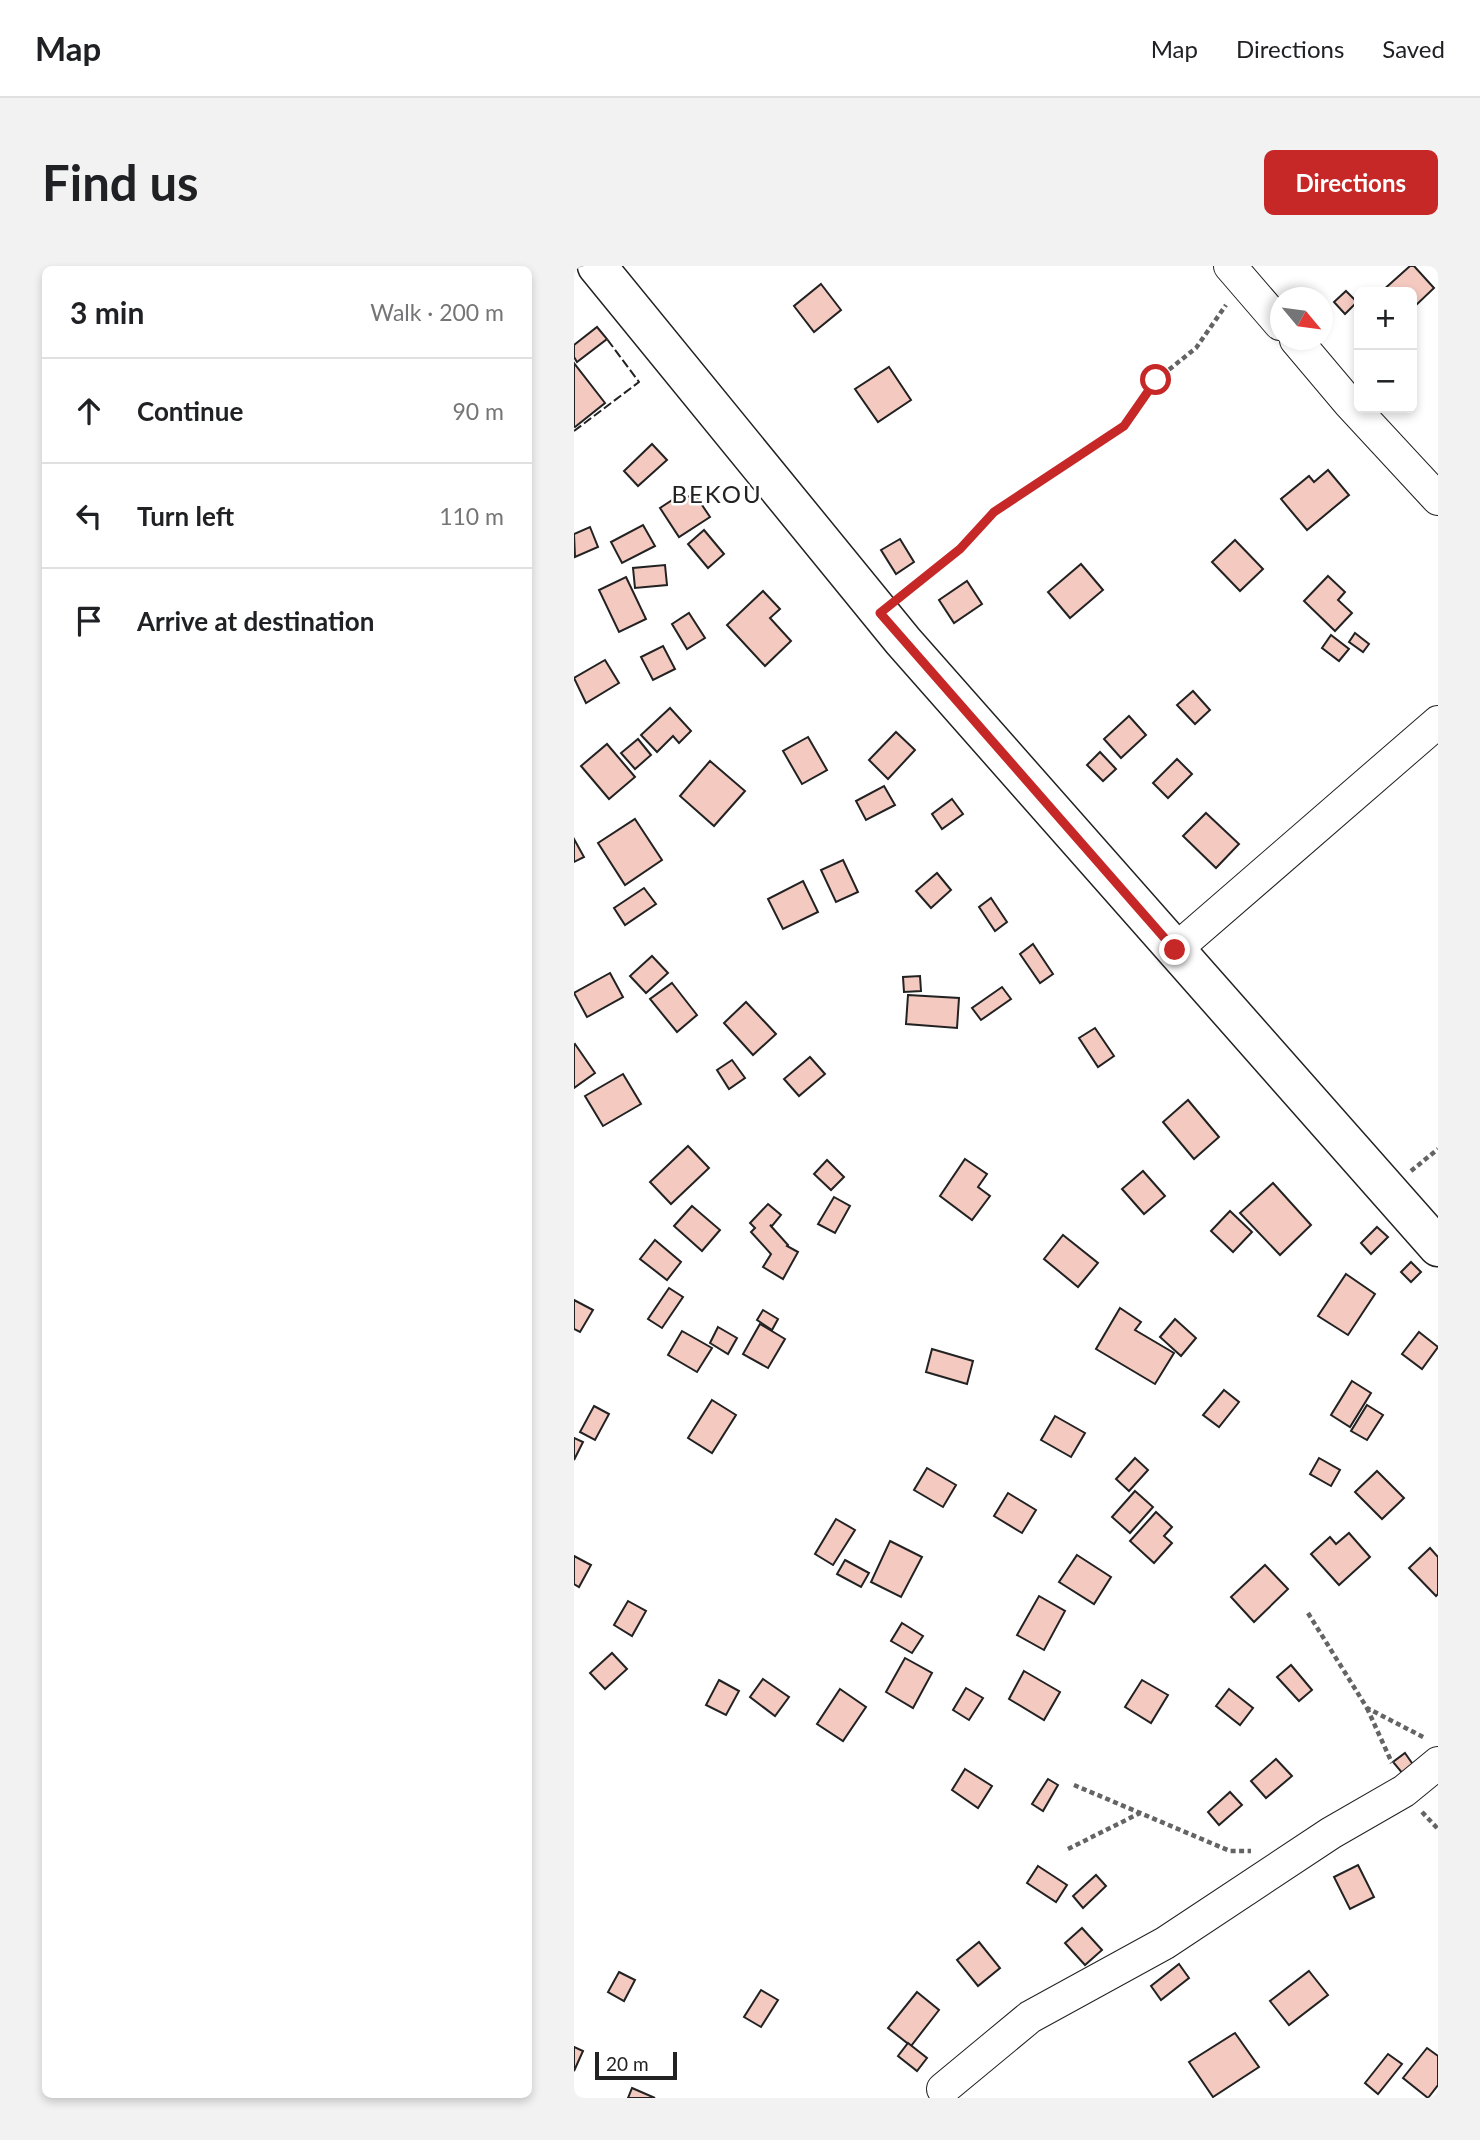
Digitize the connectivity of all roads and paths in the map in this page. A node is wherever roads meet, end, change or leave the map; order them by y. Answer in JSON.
{"nodes":[{"id":1,"x":597,"y":266,"type":"edge"},
{"id":2,"x":1236,"y":274,"type":"edge"},
{"id":3,"x":1270,"y":313,"type":"edge"},
{"id":4,"x":1304,"y":350,"type":"edge"},
{"id":5,"x":1438,"y":499,"type":"edge"},
{"id":6,"x":880,"y":613,"type":"junction"},
{"id":7,"x":1438,"y":722,"type":"edge"},
{"id":8,"x":1175,"y":950,"type":"junction"},
{"id":9,"x":1438,"y":1247,"type":"edge"},
{"id":10,"x":1308,"y":1613,"type":"dead end"},
{"id":11,"x":1367,"y":1708,"type":"junction"},
{"id":12,"x":1432,"y":1751,"type":"edge"},
{"id":13,"x":1074,"y":1785,"type":"dead end"},
{"id":14,"x":1404,"y":1791,"type":"junction"},
{"id":15,"x":1140,"y":1813,"type":"junction"},
{"id":16,"x":1068,"y":1849,"type":"dead end"},
{"id":17,"x":1253,"y":1851,"type":"dead end"},
{"id":18,"x":943,"y":2089,"type":"dead end"}],
"edges":[{"from":1,"to":6,"type":"main road"},
{"from":2,"to":3,"type":"street"},
{"from":2,"to":6,"type":"path"},
{"from":4,"to":5,"type":"street"},
{"from":6,"to":8,"type":"main road"},
{"from":7,"to":8,"type":"street"},
{"from":8,"to":9,"type":"main road"},
{"from":10,"to":11,"type":"path"},
{"from":11,"to":12,"type":"path"},
{"from":11,"to":14,"type":"path"},
{"from":12,"to":14,"type":"street"},
{"from":13,"to":15,"type":"path"},
{"from":14,"to":18,"type":"street"},
{"from":15,"to":16,"type":"path"},
{"from":15,"to":17,"type":"path"}]}
